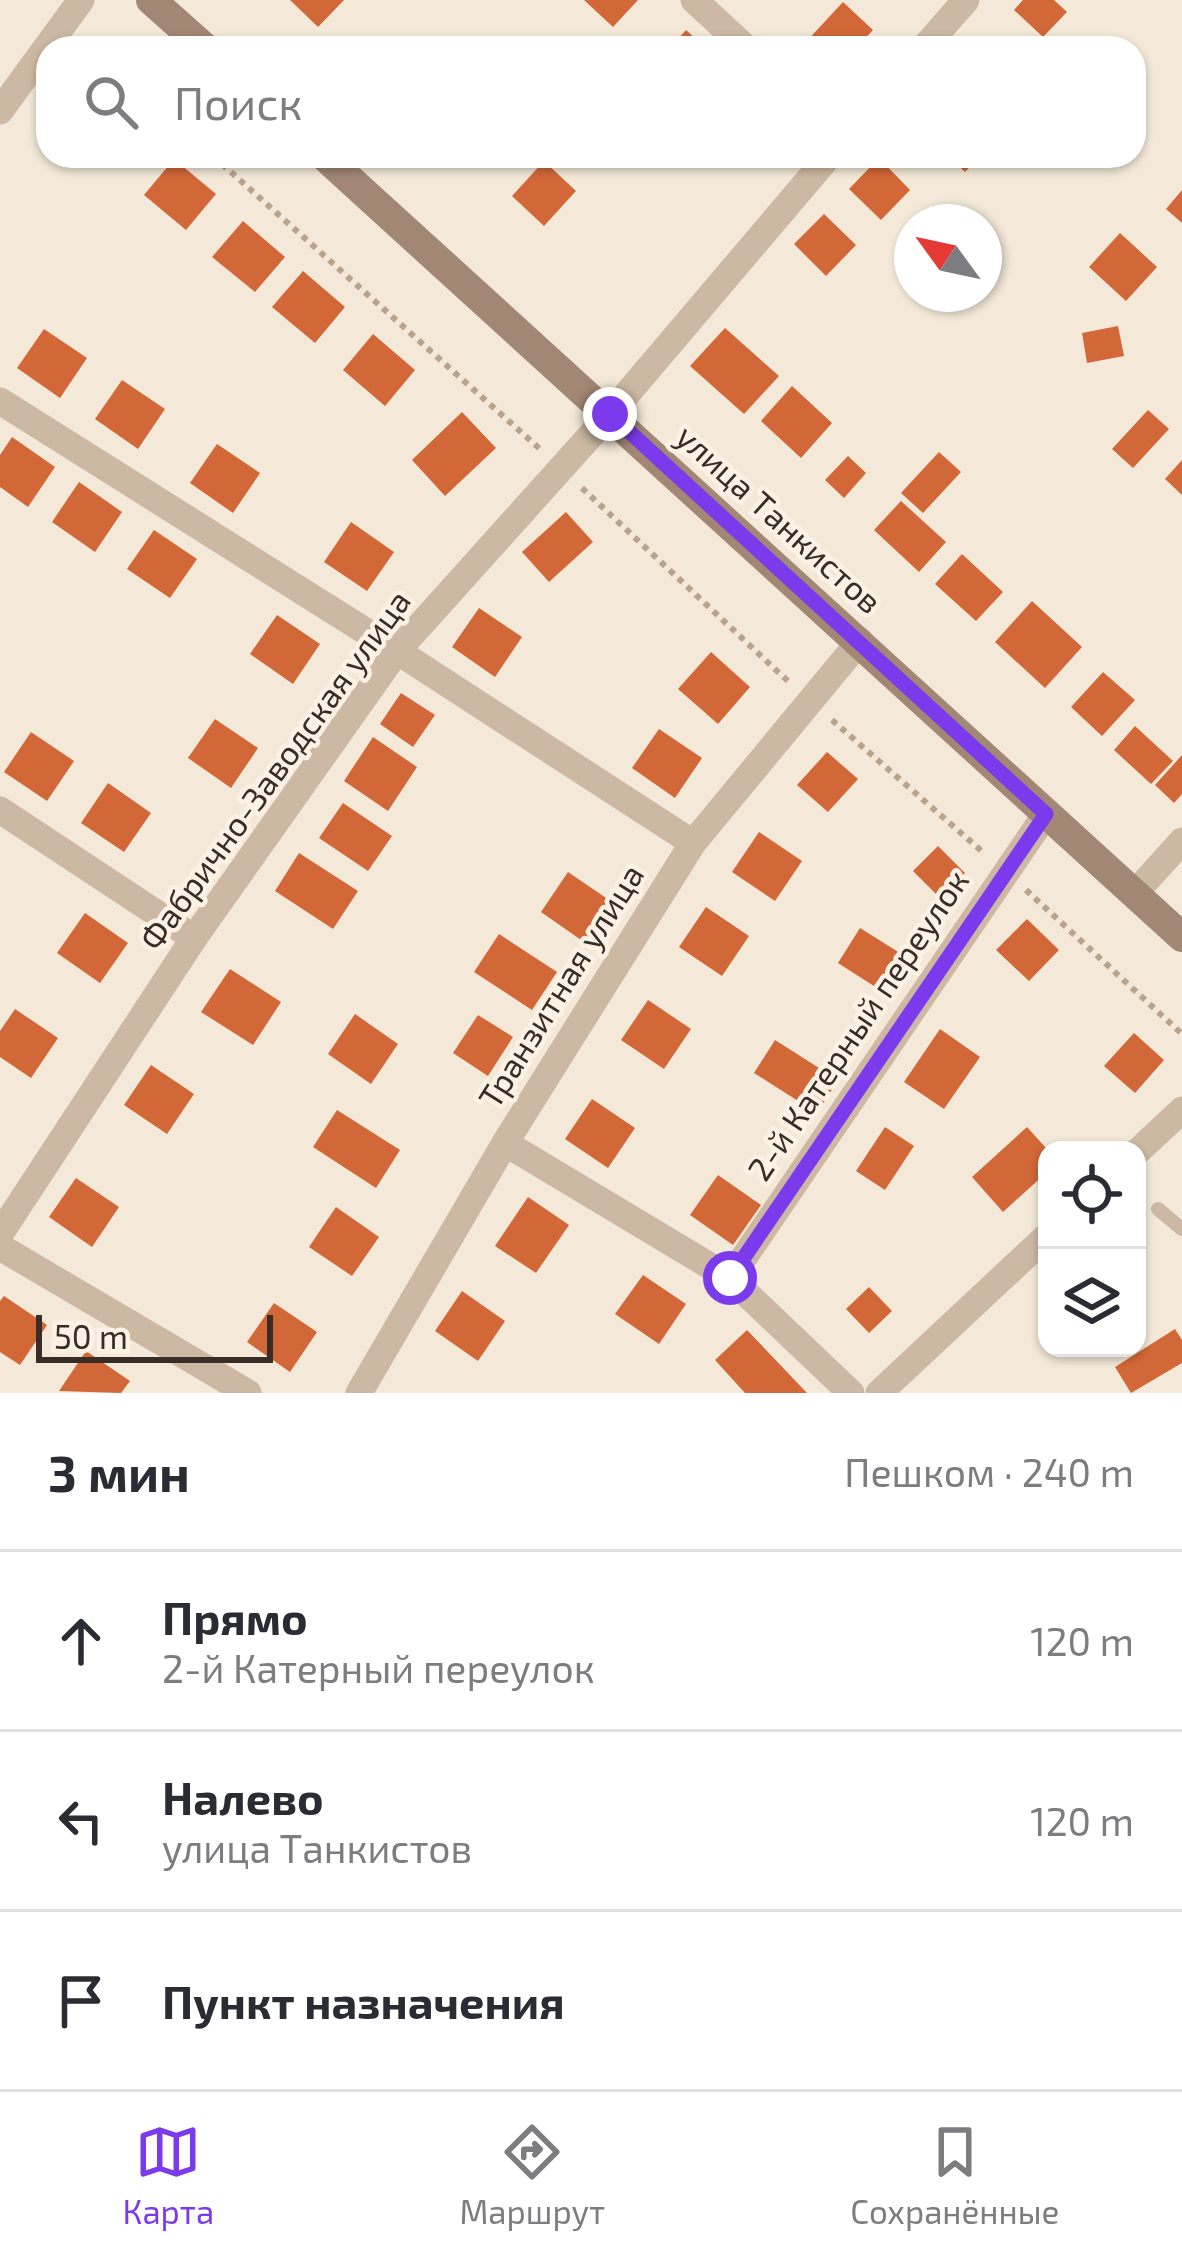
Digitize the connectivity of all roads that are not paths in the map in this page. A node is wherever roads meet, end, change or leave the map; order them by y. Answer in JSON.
{"nodes":[{"id":1,"x":81,"y":0,"type":"edge"},
{"id":2,"x":152,"y":0,"type":"edge"},
{"id":3,"x":694,"y":0,"type":"edge"},
{"id":4,"x":966,"y":0,"type":"edge"},
{"id":5,"x":55,"y":36,"type":"edge"},
{"id":6,"x":192,"y":36,"type":"edge"},
{"id":7,"x":733,"y":36,"type":"edge"},
{"id":8,"x":934,"y":36,"type":"edge"},
{"id":9,"x":36,"y":62,"type":"edge"},
{"id":10,"x":0,"y":111,"type":"edge"},
{"id":11,"x":338,"y":168,"type":"edge"},
{"id":12,"x":819,"y":168,"type":"edge"},
{"id":13,"x":0,"y":401,"type":"edge"},
{"id":14,"x":610,"y":414,"type":"junction"},
{"id":15,"x":860,"y":641,"type":"junction"},
{"id":16,"x":398,"y":651,"type":"junction"},
{"id":17,"x":0,"y":810,"type":"edge"},
{"id":18,"x":1046,"y":814,"type":"junction"},
{"id":19,"x":1182,"y":842,"type":"edge"},
{"id":20,"x":693,"y":843,"type":"junction"},
{"id":21,"x":1134,"y":894,"type":"junction"},
{"id":22,"x":1182,"y":937,"type":"edge"},
{"id":23,"x":194,"y":938,"type":"junction"},
{"id":24,"x":1182,"y":1110,"type":"edge"},
{"id":25,"x":506,"y":1142,"type":"junction"},
{"id":26,"x":1146,"y":1144,"type":"edge"},
{"id":27,"x":1158,"y":1209,"type":"dead end"},
{"id":28,"x":1182,"y":1229,"type":"edge"},
{"id":29,"x":0,"y":1234,"type":"edge"},
{"id":30,"x":1038,"y":1244,"type":"edge"},
{"id":31,"x":0,"y":1247,"type":"edge"},
{"id":32,"x":730,"y":1278,"type":"junction"},
{"id":33,"x":248,"y":1393,"type":"edge"},
{"id":34,"x":359,"y":1393,"type":"edge"},
{"id":35,"x":851,"y":1393,"type":"edge"},
{"id":36,"x":879,"y":1393,"type":"edge"}],
"edges":[{"from":1,"to":5,"type":"street"},
{"from":2,"to":6,"type":"street"},
{"from":3,"to":7,"type":"street"},
{"from":4,"to":8,"type":"street"},
{"from":9,"to":10,"type":"street"},
{"from":11,"to":14,"type":"street","name":"улица Танкистов"},
{"from":12,"to":14,"type":"street","name":"Фабрично-Заводская улица"},
{"from":13,"to":16,"type":"street"},
{"from":14,"to":15,"type":"street","name":"улица Танкистов"},
{"from":14,"to":16,"type":"street","name":"Фабрично-Заводская улица"},
{"from":15,"to":18,"type":"street","name":"улица Танкистов"},
{"from":15,"to":20,"type":"street","name":"Транзитная улица"},
{"from":16,"to":20,"type":"street"},
{"from":16,"to":23,"type":"street","name":"Фабрично-Заводская улица"},
{"from":17,"to":23,"type":"street"},
{"from":18,"to":21,"type":"street","name":"улица Танкистов"},
{"from":18,"to":32,"type":"street","name":"2-й Катерный переулок"},
{"from":19,"to":21,"type":"street"},
{"from":20,"to":25,"type":"street","name":"Транзитная улица"},
{"from":21,"to":22,"type":"street","name":"улица Танкистов"},
{"from":23,"to":29,"type":"street","name":"Фабрично-Заводская улица"},
{"from":24,"to":26,"type":"street"},
{"from":25,"to":32,"type":"street"},
{"from":25,"to":34,"type":"street","name":"Транзитная улица"},
{"from":27,"to":28,"type":"lane"},
{"from":30,"to":36,"type":"street"},
{"from":31,"to":33,"type":"street"},
{"from":32,"to":35,"type":"street"}]}
